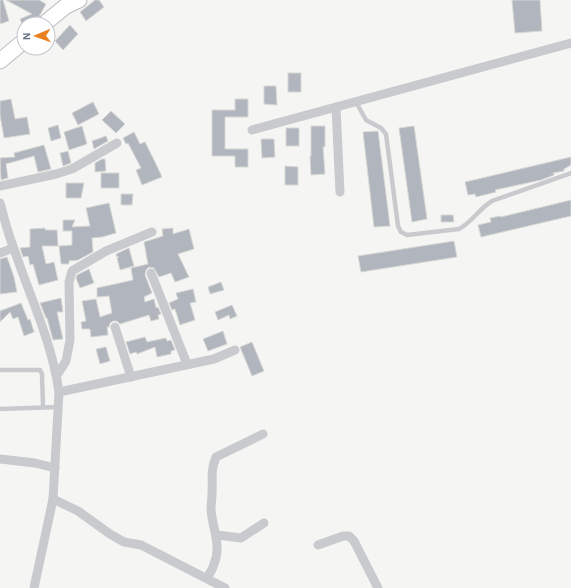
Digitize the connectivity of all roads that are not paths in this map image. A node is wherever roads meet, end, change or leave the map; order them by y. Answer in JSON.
{"nodes":[{"id":1,"x":70,"y":2,"type":"edge"},
{"id":2,"x":53,"y":16,"type":"edge"},
{"id":3,"x":571,"y":43,"type":"edge"},
{"id":4,"x":16,"y":48,"type":"edge"},
{"id":5,"x":0,"y":61,"type":"edge"},
{"id":6,"x":356,"y":102,"type":"junction"},
{"id":7,"x":336,"y":107,"type":"junction"},
{"id":8,"x":252,"y":130,"type":"dead end"},
{"id":9,"x":117,"y":144,"type":"dead end"},
{"id":10,"x":571,"y":173,"type":"edge"},
{"id":11,"x":0,"y":186,"type":"edge"},
{"id":12,"x":340,"y":192,"type":"dead end"},
{"id":13,"x":0,"y":202,"type":"edge"},
{"id":14,"x":152,"y":232,"type":"dead end"},
{"id":15,"x":13,"y":248,"type":"junction"},
{"id":16,"x":0,"y":253,"type":"edge"},
{"id":17,"x":151,"y":273,"type":"dead end"},
{"id":18,"x":115,"y":327,"type":"dead end"},
{"id":19,"x":235,"y":350,"type":"dead end"},
{"id":20,"x":187,"y":364,"type":"junction"},
{"id":21,"x":0,"y":370,"type":"edge"},
{"id":22,"x":57,"y":375,"type":"junction"},
{"id":23,"x":131,"y":376,"type":"junction"},
{"id":24,"x":59,"y":392,"type":"junction"},
{"id":25,"x":44,"y":407,"type":"junction"},
{"id":26,"x":58,"y":407,"type":"junction"},
{"id":27,"x":0,"y":409,"type":"edge"},
{"id":28,"x":263,"y":434,"type":"dead end"},
{"id":29,"x":0,"y":459,"type":"edge"},
{"id":30,"x":55,"y":468,"type":"junction"},
{"id":31,"x":53,"y":499,"type":"junction"},
{"id":32,"x":264,"y":523,"type":"dead end"},
{"id":33,"x":217,"y":535,"type":"junction"},
{"id":34,"x":318,"y":545,"type":"dead end"},
{"id":35,"x":207,"y":578,"type":"junction"},
{"id":36,"x":34,"y":588,"type":"edge"},
{"id":37,"x":225,"y":588,"type":"edge"},
{"id":38,"x":378,"y":588,"type":"edge"}],
"edges":[{"from":1,"to":2,"type":"main road"},
{"from":3,"to":6,"type":"street"},
{"from":4,"to":5,"type":"main road"},
{"from":6,"to":7,"type":"street"},
{"from":6,"to":10,"type":"lane"},
{"from":7,"to":8,"type":"street"},
{"from":7,"to":12,"type":"street"},
{"from":9,"to":11,"type":"street"},
{"from":13,"to":15,"type":"street"},
{"from":14,"to":22,"type":"street"},
{"from":15,"to":16,"type":"street"},
{"from":15,"to":22,"type":"street"},
{"from":17,"to":20,"type":"street"},
{"from":18,"to":23,"type":"street"},
{"from":19,"to":20,"type":"street"},
{"from":20,"to":23,"type":"street"},
{"from":21,"to":25,"type":"lane"},
{"from":22,"to":24,"type":"street"},
{"from":23,"to":24,"type":"street"},
{"from":24,"to":26,"type":"street"},
{"from":25,"to":26,"type":"lane"},
{"from":25,"to":27,"type":"lane"},
{"from":26,"to":30,"type":"street"},
{"from":28,"to":33,"type":"street"},
{"from":29,"to":30,"type":"street"},
{"from":30,"to":31,"type":"street"},
{"from":31,"to":35,"type":"street"},
{"from":31,"to":36,"type":"street"},
{"from":32,"to":33,"type":"street"},
{"from":33,"to":35,"type":"street"},
{"from":34,"to":38,"type":"street"},
{"from":35,"to":37,"type":"street"}]}
